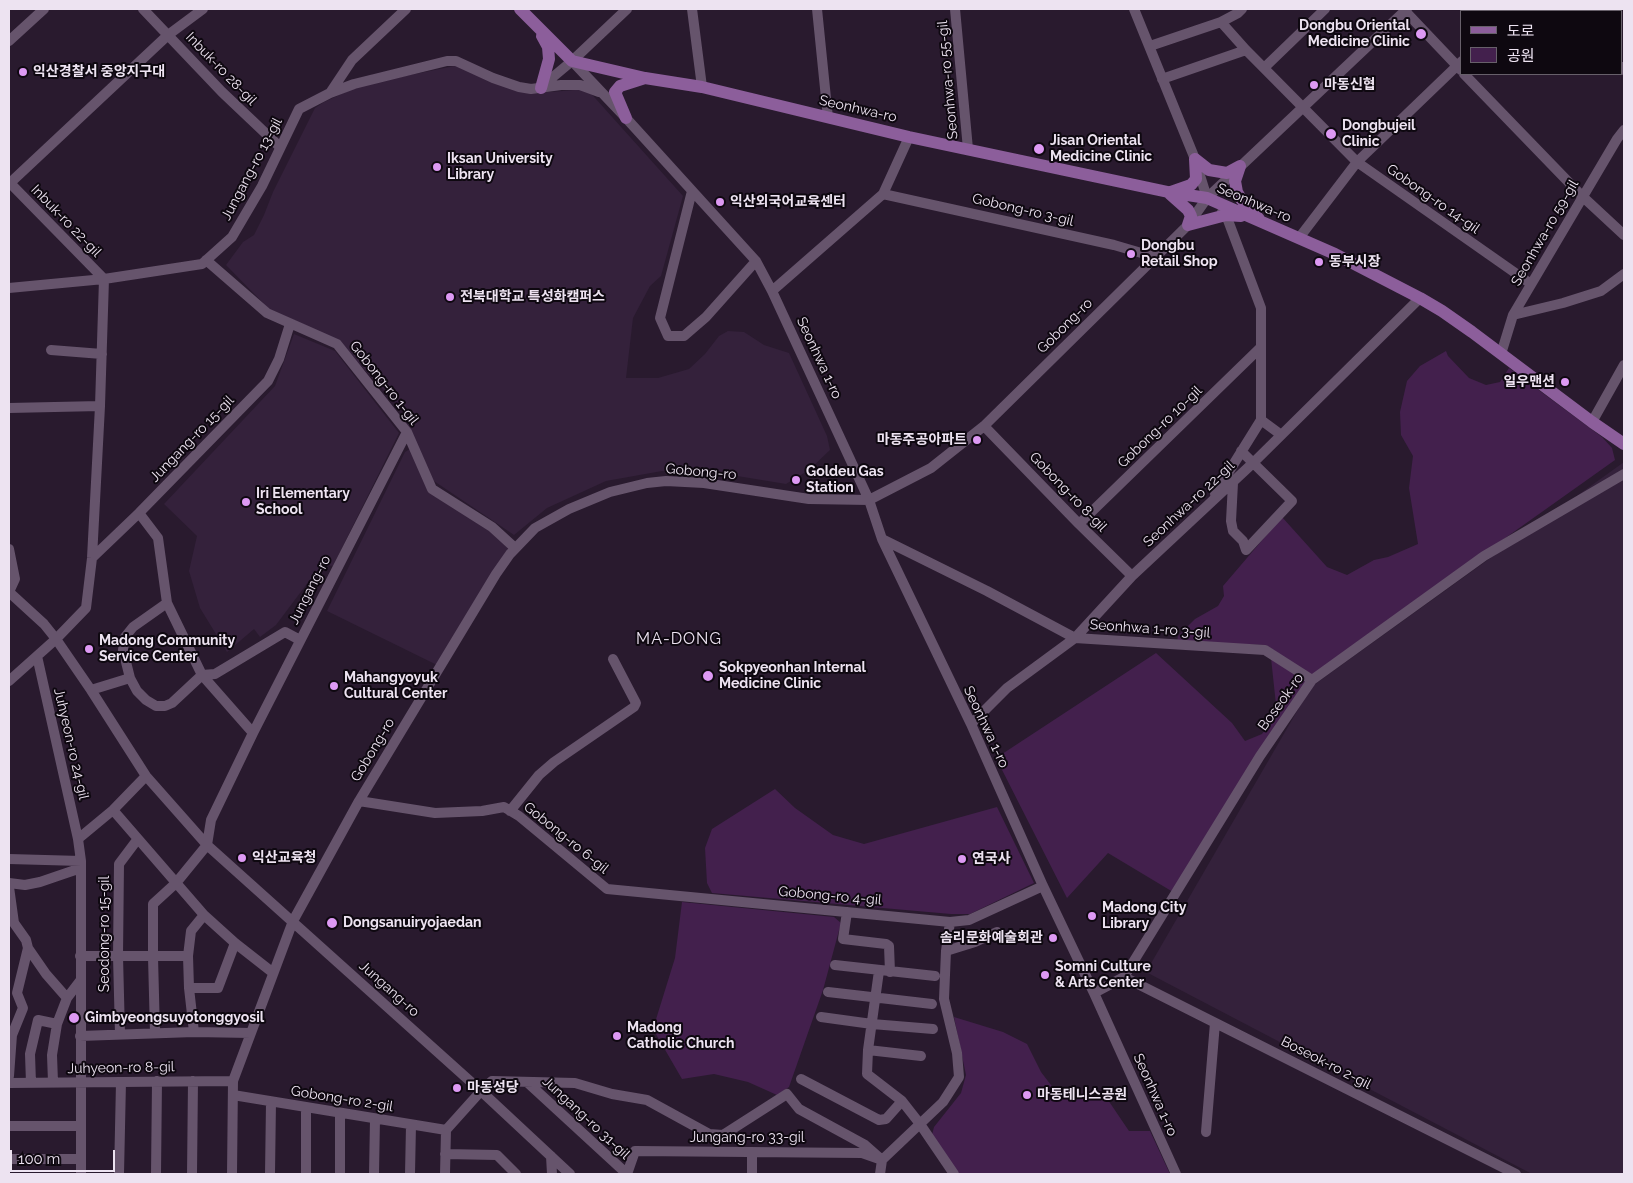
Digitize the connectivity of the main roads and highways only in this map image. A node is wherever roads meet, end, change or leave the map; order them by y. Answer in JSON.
{"nodes":[{"id":1,"x":520,"y":9,"type":"edge"},
{"id":2,"x":537,"y":27,"type":"junction"},
{"id":3,"x":645,"y":78,"type":"junction"},
{"id":4,"x":541,"y":88,"type":"road end"},
{"id":5,"x":626,"y":118,"type":"road end"},
{"id":6,"x":1168,"y":192,"type":"junction"},
{"id":7,"x":1262,"y":223,"type":"junction"},
{"id":8,"x":1624,"y":444,"type":"edge"}],
"edges":[{"from":1,"to":2,"type":"main road"},
{"from":2,"to":3,"type":"main road","name":"Seonhwa-ro"},
{"from":2,"to":4,"type":"main road"},
{"from":3,"to":5,"type":"main road"},
{"from":3,"to":6,"type":"main road","name":"Seonhwa-ro"},
{"from":6,"to":7,"type":"main road","name":"Seonhwa-ro"},
{"from":6,"to":7,"type":"main road"},
{"from":6,"to":7,"type":"main road"},
{"from":7,"to":8,"type":"main road","name":"Seonhwa-ro"}]}
